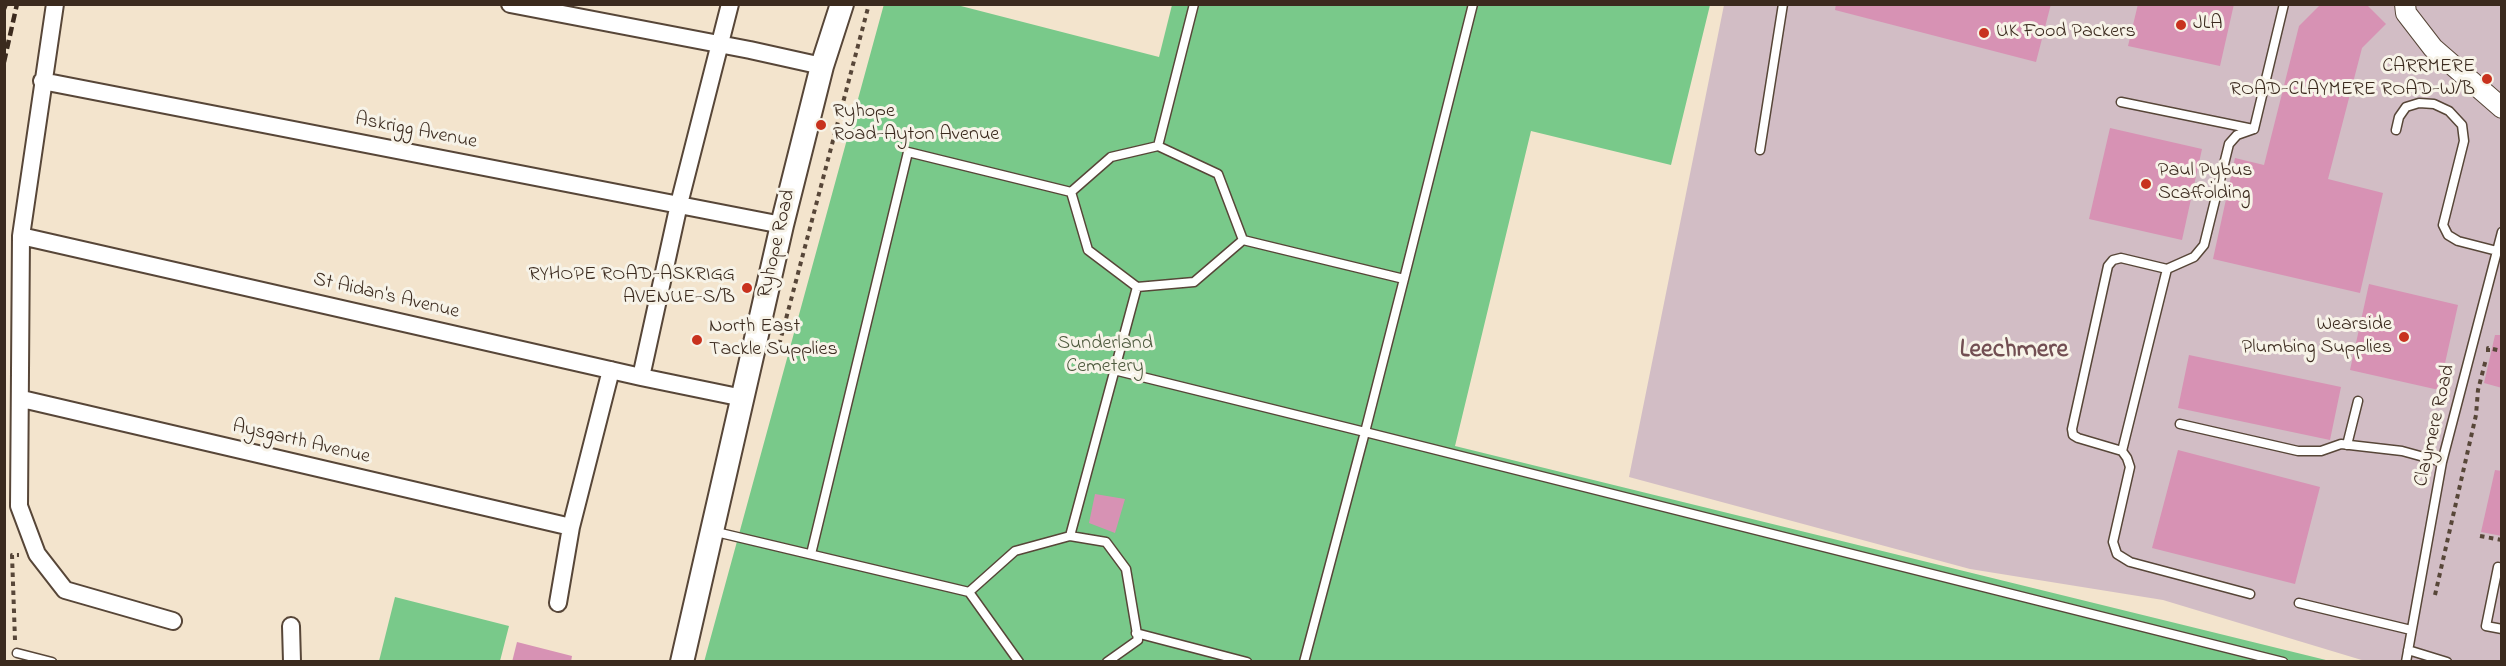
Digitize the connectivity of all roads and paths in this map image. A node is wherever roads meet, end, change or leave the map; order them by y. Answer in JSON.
{"nodes":[{"id":1,"x":55,"y":4,"type":"edge"},
{"id":2,"x":510,"y":4,"type":"edge"},
{"id":3,"x":729,"y":4,"type":"edge"},
{"id":4,"x":842,"y":4,"type":"edge"},
{"id":5,"x":869,"y":4,"type":"edge"},
{"id":6,"x":1194,"y":4,"type":"edge"},
{"id":7,"x":1473,"y":4,"type":"edge"},
{"id":8,"x":1783,"y":4,"type":"edge"},
{"id":9,"x":2284,"y":4,"type":"edge"},
{"id":10,"x":2405,"y":4,"type":"edge"},
{"id":11,"x":718,"y":44,"type":"junction"},
{"id":12,"x":822,"y":66,"type":"junction"},
{"id":13,"x":42,"y":81,"type":"junction"},
{"id":14,"x":2121,"y":102,"type":"dead end"},
{"id":15,"x":2502,"y":108,"type":"edge"},
{"id":16,"x":2254,"y":129,"type":"junction"},
{"id":17,"x":2396,"y":130,"type":"dead end"},
{"id":18,"x":1158,"y":146,"type":"junction"},
{"id":19,"x":1760,"y":150,"type":"dead end"},
{"id":20,"x":1071,"y":192,"type":"junction"},
{"id":21,"x":679,"y":204,"type":"junction"},
{"id":22,"x":782,"y":225,"type":"junction"},
{"id":23,"x":2502,"y":232,"type":"edge"},
{"id":24,"x":21,"y":236,"type":"junction"},
{"id":25,"x":1243,"y":240,"type":"junction"},
{"id":26,"x":2497,"y":250,"type":"junction"},
{"id":27,"x":2167,"y":268,"type":"junction"},
{"id":28,"x":1404,"y":279,"type":"junction"},
{"id":29,"x":1137,"y":287,"type":"junction"},
{"id":30,"x":2502,"y":351,"type":"edge"},
{"id":31,"x":775,"y":362,"type":"dead end"},
{"id":32,"x":611,"y":370,"type":"junction"},
{"id":33,"x":1114,"y":370,"type":"junction"},
{"id":34,"x":641,"y":377,"type":"junction"},
{"id":35,"x":743,"y":398,"type":"junction"},
{"id":36,"x":22,"y":399,"type":"junction"},
{"id":37,"x":2358,"y":401,"type":"dead end"},
{"id":38,"x":2180,"y":424,"type":"dead end"},
{"id":39,"x":1365,"y":432,"type":"junction"},
{"id":40,"x":2347,"y":444,"type":"junction"},
{"id":41,"x":2122,"y":451,"type":"junction"},
{"id":42,"x":2442,"y":462,"type":"junction"},
{"id":43,"x":571,"y":527,"type":"junction"},
{"id":44,"x":711,"y":531,"type":"junction"},
{"id":45,"x":1070,"y":536,"type":"junction"},
{"id":46,"x":2480,"y":536,"type":"dead end"},
{"id":47,"x":2502,"y":540,"type":"edge"},
{"id":48,"x":37,"y":554,"type":"junction"},
{"id":49,"x":811,"y":554,"type":"junction"},
{"id":50,"x":2502,"y":568,"type":"edge"},
{"id":51,"x":969,"y":592,"type":"junction"},
{"id":52,"x":2250,"y":594,"type":"dead end"},
{"id":53,"x":558,"y":603,"type":"dead end"},
{"id":54,"x":2299,"y":603,"type":"dead end"},
{"id":55,"x":2433,"y":604,"type":"dead end"},
{"id":56,"x":173,"y":621,"type":"dead end"},
{"id":57,"x":291,"y":626,"type":"dead end"},
{"id":58,"x":2502,"y":629,"type":"edge"},
{"id":59,"x":2411,"y":630,"type":"junction"},
{"id":60,"x":1136,"y":633,"type":"junction"},
{"id":61,"x":2408,"y":650,"type":"junction"},
{"id":62,"x":17,"y":653,"type":"joint"},
{"id":63,"x":52,"y":662,"type":"edge"},
{"id":64,"x":292,"y":662,"type":"edge"},
{"id":65,"x":682,"y":662,"type":"edge"},
{"id":66,"x":1019,"y":662,"type":"edge"},
{"id":67,"x":1107,"y":662,"type":"edge"},
{"id":68,"x":1247,"y":662,"type":"edge"},
{"id":69,"x":1304,"y":662,"type":"edge"},
{"id":70,"x":2283,"y":662,"type":"edge"},
{"id":71,"x":2406,"y":662,"type":"edge"},
{"id":72,"x":2447,"y":662,"type":"edge"}],
"edges":[{"from":1,"to":13,"type":"street"},
{"from":2,"to":11,"type":"street"},
{"from":3,"to":11,"type":"street"},
{"from":4,"to":12,"type":"main road","name":"Ryhope Road"},
{"from":5,"to":31,"type":"path"},
{"from":6,"to":18,"type":"lane"},
{"from":7,"to":28,"type":"lane"},
{"from":8,"to":19,"type":"lane"},
{"from":9,"to":16,"type":"lane"},
{"from":10,"to":15,"type":"street"},
{"from":11,"to":12,"type":"street"},
{"from":11,"to":21,"type":"street"},
{"from":12,"to":22,"type":"main road","name":"Ryhope Road"},
{"from":13,"to":21,"type":"street","name":"Askrigg Avenue"},
{"from":13,"to":24,"type":"street"},
{"from":14,"to":16,"type":"lane"},
{"from":16,"to":27,"type":"lane"},
{"from":17,"to":26,"type":"lane"},
{"from":18,"to":20,"type":"lane"},
{"from":18,"to":25,"type":"lane"},
{"from":20,"to":29,"type":"lane"},
{"from":20,"to":49,"type":"lane"},
{"from":21,"to":22,"type":"street","name":"Askrigg Avenue"},
{"from":21,"to":34,"type":"street"},
{"from":22,"to":35,"type":"main road","name":"Ryhope Road"},
{"from":23,"to":26,"type":"lane","name":"Claymere Road"},
{"from":24,"to":32,"type":"street","name":"St Aidan's Avenue"},
{"from":24,"to":36,"type":"street"},
{"from":25,"to":28,"type":"lane"},
{"from":25,"to":29,"type":"lane"},
{"from":26,"to":42,"type":"lane","name":"Claymere Road"},
{"from":27,"to":41,"type":"lane"},
{"from":27,"to":41,"type":"lane"},
{"from":28,"to":39,"type":"lane"},
{"from":29,"to":33,"type":"lane"},
{"from":30,"to":55,"type":"path"},
{"from":32,"to":34,"type":"street","name":"St Aidan's Avenue"},
{"from":32,"to":43,"type":"street"},
{"from":33,"to":39,"type":"lane"},
{"from":33,"to":45,"type":"lane"},
{"from":34,"to":35,"type":"street","name":"St Aidan's Avenue"},
{"from":35,"to":44,"type":"main road","name":"Ryhope Road"},
{"from":36,"to":43,"type":"street","name":"Aysgarth Avenue"},
{"from":36,"to":48,"type":"street"},
{"from":37,"to":40,"type":"lane"},
{"from":38,"to":40,"type":"lane"},
{"from":39,"to":69,"type":"lane"},
{"from":39,"to":70,"type":"lane"},
{"from":40,"to":42,"type":"lane"},
{"from":41,"to":52,"type":"lane"},
{"from":42,"to":59,"type":"lane","name":"Claymere Road"},
{"from":43,"to":53,"type":"street"},
{"from":44,"to":49,"type":"lane"},
{"from":44,"to":65,"type":"main road","name":"Ryhope Road"},
{"from":45,"to":51,"type":"lane"},
{"from":45,"to":60,"type":"lane"},
{"from":46,"to":47,"type":"path"},
{"from":48,"to":56,"type":"street"},
{"from":48,"to":62,"type":"path"},
{"from":49,"to":51,"type":"lane"},
{"from":50,"to":58,"type":"lane"},
{"from":51,"to":66,"type":"lane"},
{"from":54,"to":59,"type":"lane"},
{"from":57,"to":64,"type":"street"},
{"from":59,"to":61,"type":"lane","name":"Claymere Road"},
{"from":60,"to":67,"type":"lane"},
{"from":60,"to":68,"type":"lane"},
{"from":61,"to":71,"type":"lane","name":"Claymere Road"},
{"from":61,"to":72,"type":"lane"},
{"from":62,"to":63,"type":"lane"}]}
